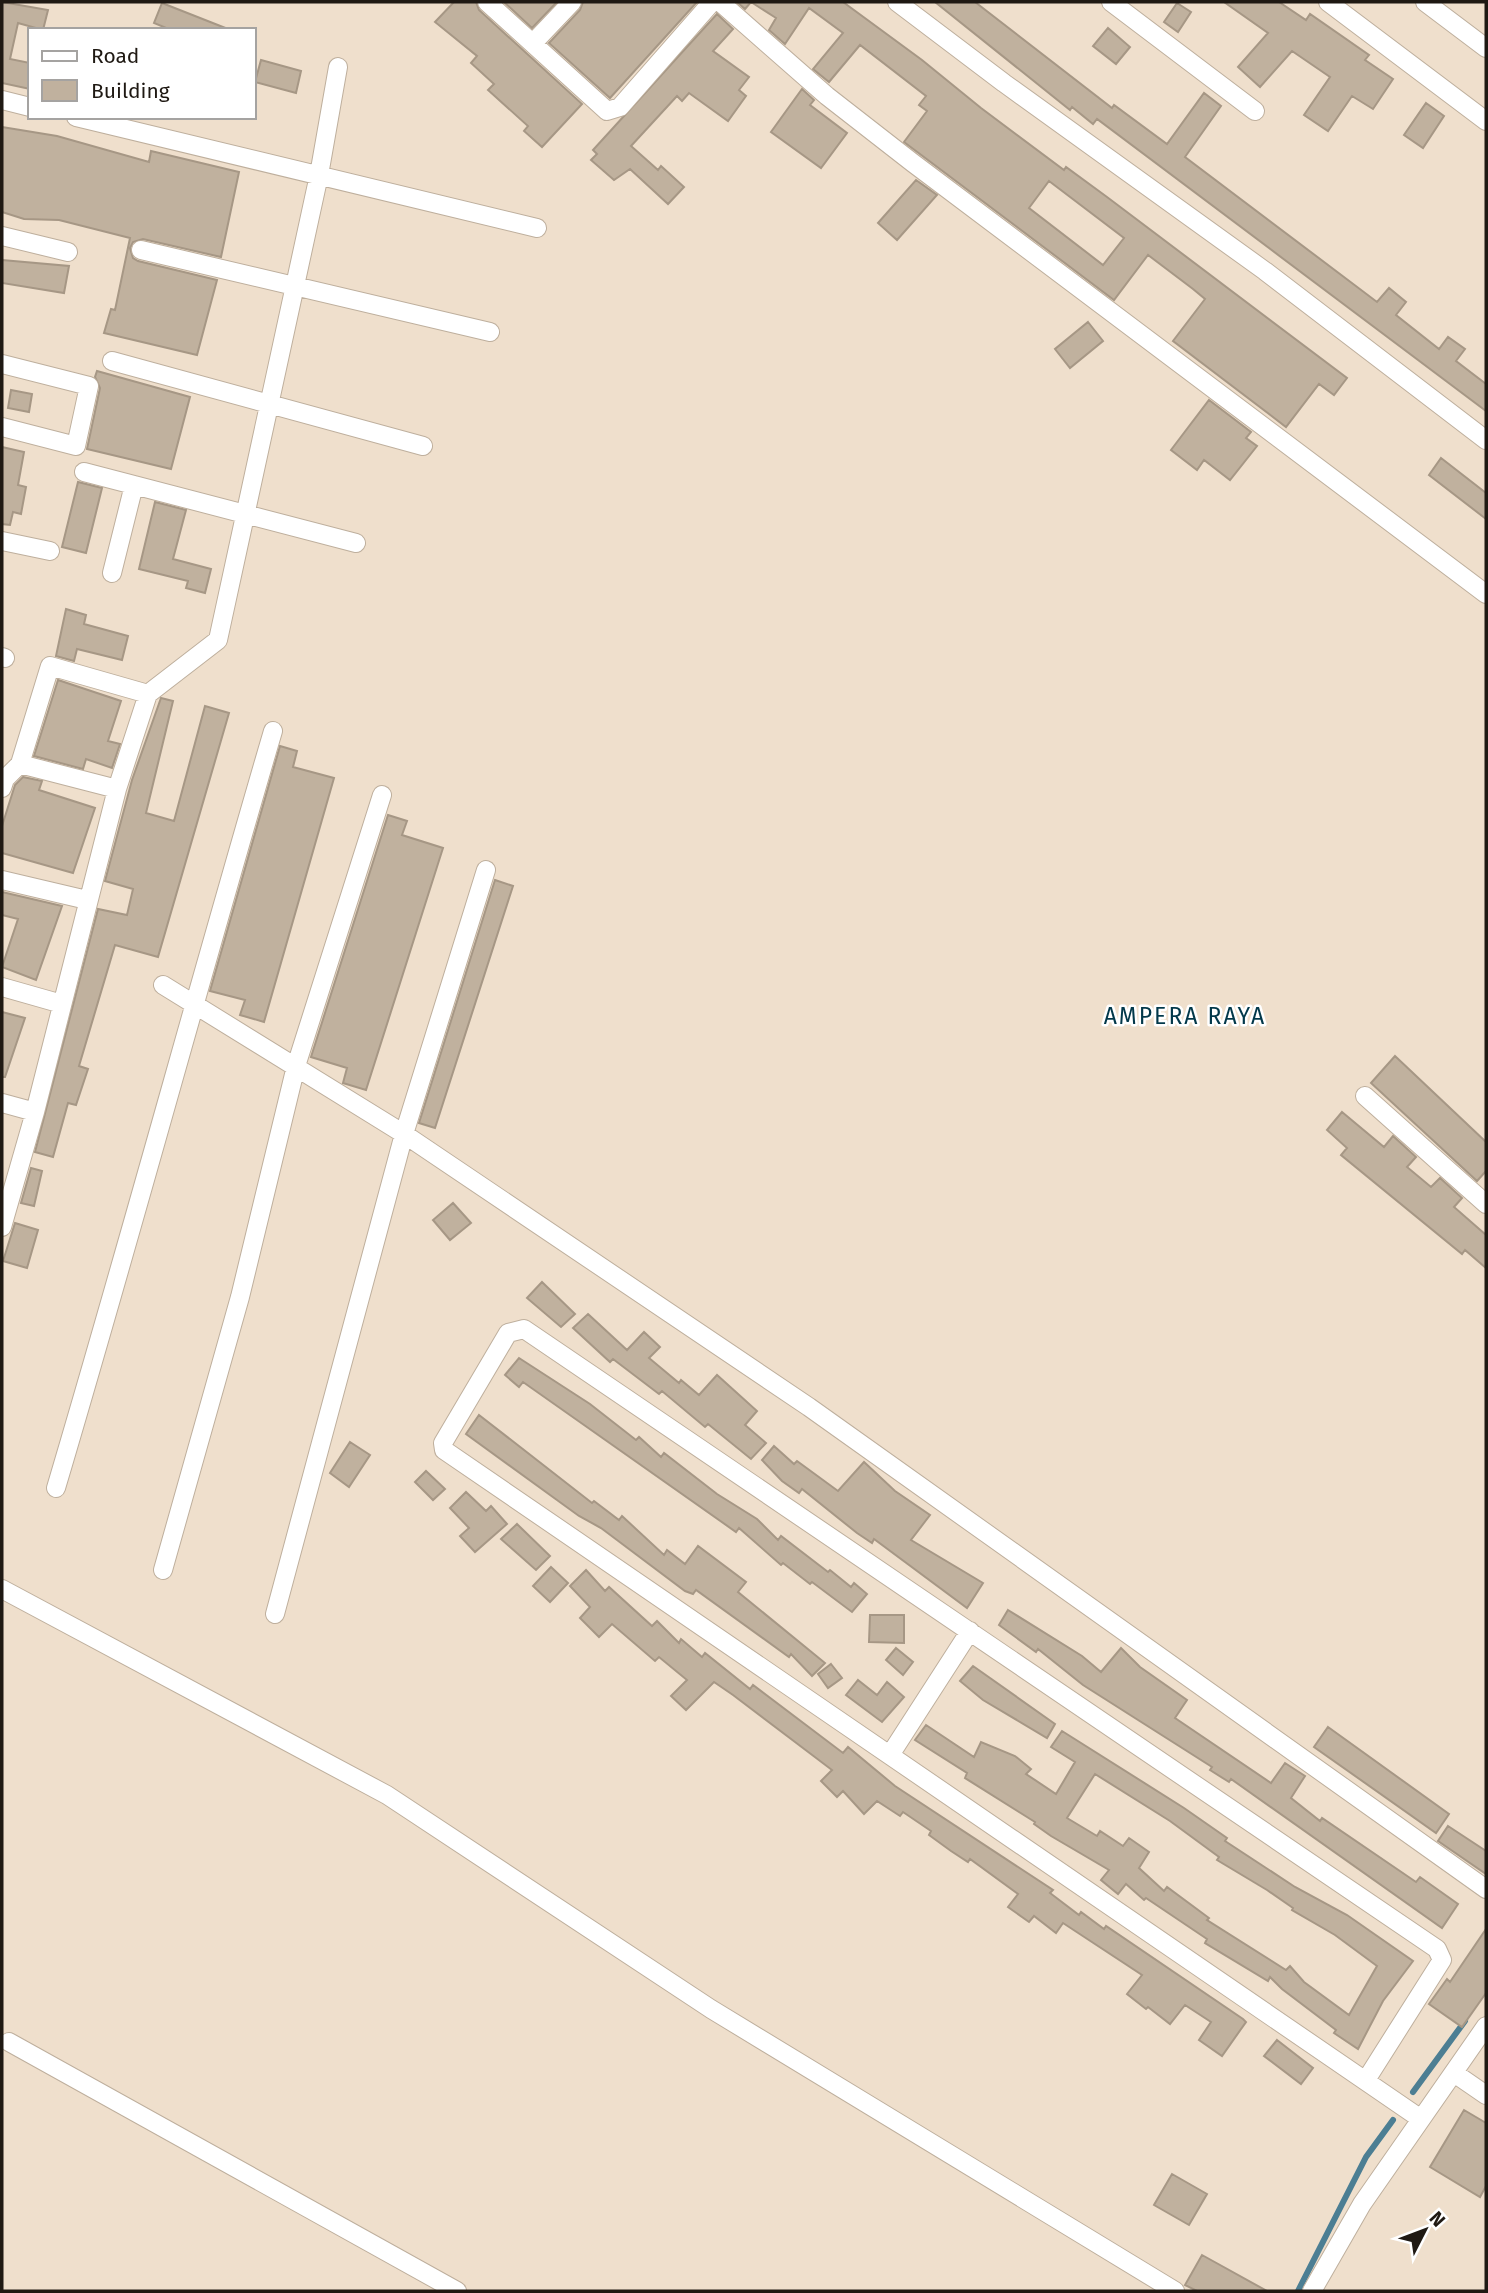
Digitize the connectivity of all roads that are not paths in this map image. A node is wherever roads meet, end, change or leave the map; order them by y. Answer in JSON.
{"nodes":[{"id":1,"x":487,"y":2,"type":"edge"},
{"id":2,"x":572,"y":2,"type":"edge"},
{"id":3,"x":712,"y":2,"type":"edge"},
{"id":4,"x":720,"y":2,"type":"edge"},
{"id":5,"x":897,"y":2,"type":"edge"},
{"id":6,"x":1111,"y":2,"type":"edge"},
{"id":7,"x":1328,"y":2,"type":"edge"},
{"id":8,"x":1425,"y":2,"type":"edge"},
{"id":9,"x":534,"y":42,"type":"junction"},
{"id":10,"x":1486,"y":48,"type":"edge"},
{"id":11,"x":338,"y":67,"type":"dead end"},
{"id":12,"x":2,"y":100,"type":"edge"},
{"id":13,"x":28,"y":106,"type":"edge"},
{"id":14,"x":1255,"y":111,"type":"dead end"},
{"id":15,"x":84,"y":119,"type":"edge"},
{"id":16,"x":1486,"y":121,"type":"edge"},
{"id":17,"x":319,"y":175,"type":"junction"},
{"id":18,"x":537,"y":228,"type":"dead end"},
{"id":19,"x":2,"y":236,"type":"edge"},
{"id":20,"x":141,"y":250,"type":"dead end"},
{"id":21,"x":68,"y":252,"type":"dead end"},
{"id":22,"x":293,"y":286,"type":"junction"},
{"id":23,"x":490,"y":332,"type":"dead end"},
{"id":24,"x":112,"y":361,"type":"dead end"},
{"id":25,"x":2,"y":364,"type":"edge"},
{"id":26,"x":269,"y":402,"type":"junction"},
{"id":27,"x":2,"y":427,"type":"edge"},
{"id":28,"x":1486,"y":440,"type":"edge"},
{"id":29,"x":423,"y":446,"type":"dead end"},
{"id":30,"x":84,"y":472,"type":"dead end"},
{"id":31,"x":134,"y":485,"type":"junction"},
{"id":32,"x":245,"y":514,"type":"junction"},
{"id":33,"x":2,"y":541,"type":"edge"},
{"id":34,"x":356,"y":543,"type":"dead end"},
{"id":35,"x":50,"y":551,"type":"dead end"},
{"id":36,"x":112,"y":573,"type":"dead end"},
{"id":37,"x":1486,"y":594,"type":"edge"},
{"id":38,"x":148,"y":694,"type":"junction"},
{"id":39,"x":273,"y":731,"type":"dead end"},
{"id":40,"x":20,"y":764,"type":"junction"},
{"id":41,"x":2,"y":788,"type":"edge"},
{"id":42,"x":117,"y":789,"type":"junction"},
{"id":43,"x":382,"y":795,"type":"dead end"},
{"id":44,"x":485,"y":870,"type":"dead end"},
{"id":45,"x":2,"y":880,"type":"edge"},
{"id":46,"x":88,"y":900,"type":"junction"},
{"id":47,"x":163,"y":985,"type":"dead end"},
{"id":48,"x":2,"y":988,"type":"edge"},
{"id":49,"x":61,"y":1004,"type":"junction"},
{"id":50,"x":193,"y":1004,"type":"junction"},
{"id":51,"x":296,"y":1066,"type":"junction"},
{"id":52,"x":1365,"y":1096,"type":"dead end"},
{"id":53,"x":2,"y":1103,"type":"edge"},
{"id":54,"x":35,"y":1112,"type":"junction"},
{"id":55,"x":404,"y":1134,"type":"junction"},
{"id":56,"x":1486,"y":1204,"type":"edge"},
{"id":57,"x":2,"y":1222,"type":"edge"},
{"id":58,"x":56,"y":1488,"type":"dead end"},
{"id":59,"x":163,"y":1570,"type":"dead end"},
{"id":60,"x":2,"y":1589,"type":"edge"},
{"id":61,"x":275,"y":1614,"type":"dead end"},
{"id":62,"x":970,"y":1631,"type":"junction"},
{"id":63,"x":890,"y":1755,"type":"junction"},
{"id":64,"x":1486,"y":1889,"type":"edge"},
{"id":65,"x":1486,"y":2026,"type":"edge"},
{"id":66,"x":9,"y":2042,"type":"dead end"},
{"id":67,"x":1454,"y":2073,"type":"junction"},
{"id":68,"x":1366,"y":2080,"type":"junction"},
{"id":69,"x":1486,"y":2095,"type":"edge"},
{"id":70,"x":1421,"y":2119,"type":"junction"},
{"id":71,"x":457,"y":2291,"type":"edge"},
{"id":72,"x":1175,"y":2291,"type":"edge"},
{"id":73,"x":1312,"y":2291,"type":"edge"}],
"edges":[{"from":1,"to":9,"type":"street"},
{"from":2,"to":9,"type":"street"},
{"from":3,"to":9,"type":"street"},
{"from":4,"to":37,"type":"street"},
{"from":5,"to":28,"type":"street"},
{"from":6,"to":14,"type":"street"},
{"from":7,"to":16,"type":"street"},
{"from":8,"to":10,"type":"street"},
{"from":11,"to":17,"type":"street"},
{"from":12,"to":13,"type":"street"},
{"from":15,"to":17,"type":"street"},
{"from":17,"to":18,"type":"street"},
{"from":17,"to":22,"type":"street"},
{"from":19,"to":21,"type":"street"},
{"from":20,"to":22,"type":"street"},
{"from":22,"to":23,"type":"street"},
{"from":22,"to":26,"type":"street"},
{"from":24,"to":26,"type":"street"},
{"from":25,"to":27,"type":"street"},
{"from":26,"to":29,"type":"street"},
{"from":26,"to":32,"type":"street"},
{"from":30,"to":31,"type":"street"},
{"from":31,"to":32,"type":"street"},
{"from":31,"to":36,"type":"street"},
{"from":32,"to":34,"type":"street"},
{"from":32,"to":38,"type":"street"},
{"from":33,"to":35,"type":"street"},
{"from":38,"to":40,"type":"street"},
{"from":38,"to":42,"type":"street"},
{"from":39,"to":50,"type":"street"},
{"from":40,"to":41,"type":"street"},
{"from":40,"to":42,"type":"street"},
{"from":42,"to":46,"type":"street"},
{"from":43,"to":51,"type":"street"},
{"from":44,"to":55,"type":"street"},
{"from":45,"to":46,"type":"street"},
{"from":46,"to":49,"type":"street"},
{"from":47,"to":50,"type":"street"},
{"from":48,"to":49,"type":"street"},
{"from":49,"to":54,"type":"street"},
{"from":50,"to":51,"type":"street"},
{"from":50,"to":58,"type":"street"},
{"from":51,"to":55,"type":"street"},
{"from":51,"to":59,"type":"street"},
{"from":52,"to":56,"type":"street"},
{"from":53,"to":54,"type":"street"},
{"from":54,"to":57,"type":"street"},
{"from":55,"to":61,"type":"street"},
{"from":55,"to":64,"type":"street"},
{"from":60,"to":72,"type":"street"},
{"from":62,"to":63,"type":"street"},
{"from":62,"to":63,"type":"street"},
{"from":62,"to":68,"type":"street"},
{"from":63,"to":68,"type":"street"},
{"from":65,"to":67,"type":"street"},
{"from":66,"to":71,"type":"street"},
{"from":67,"to":69,"type":"street"},
{"from":67,"to":70,"type":"street"},
{"from":68,"to":70,"type":"street"},
{"from":70,"to":73,"type":"street"}]}
